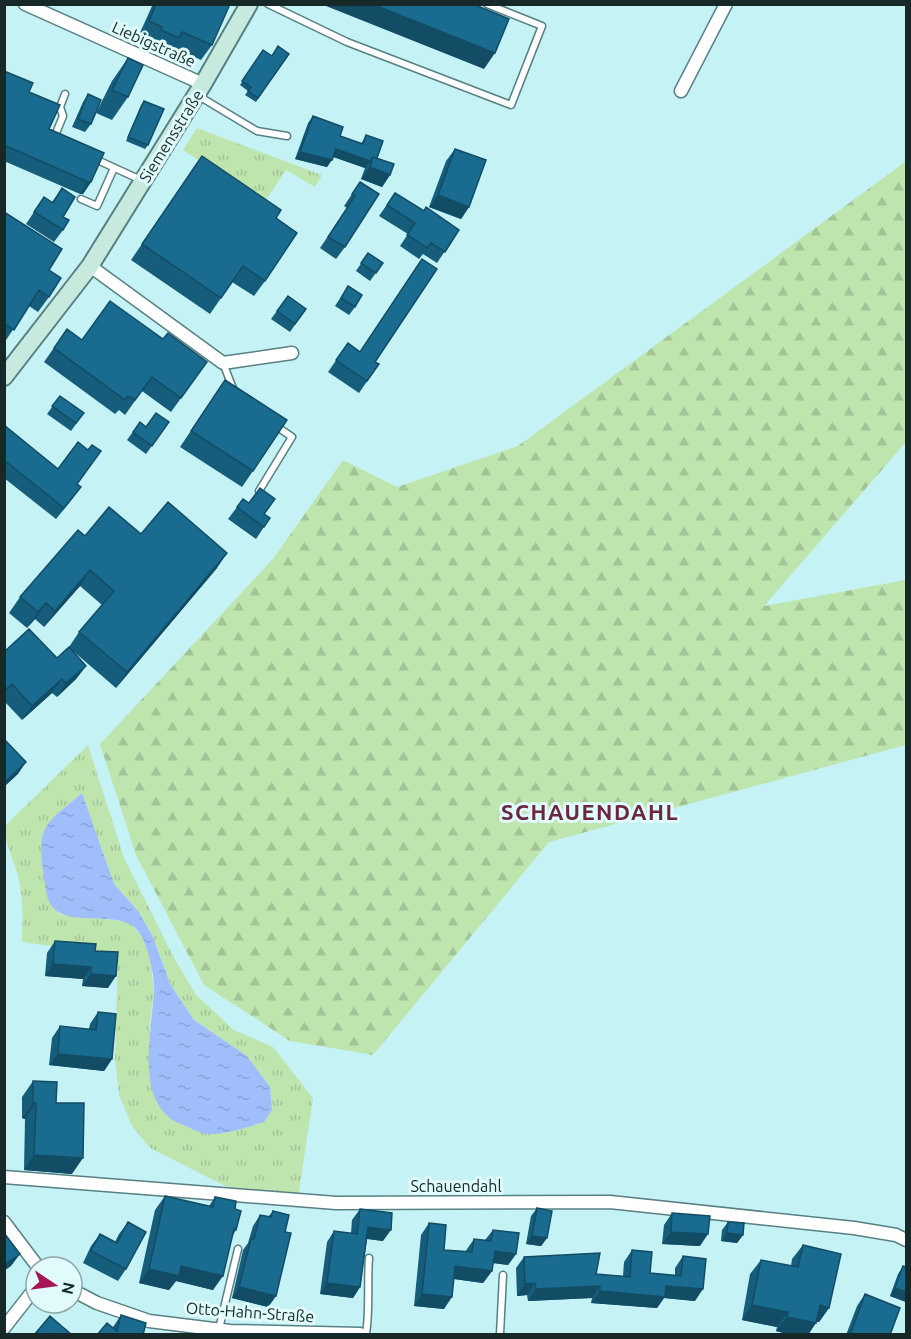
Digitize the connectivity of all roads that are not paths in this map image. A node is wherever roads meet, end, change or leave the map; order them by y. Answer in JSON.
{"nodes":[{"id":1,"x":25,"y":4,"type":"edge"},
{"id":2,"x":249,"y":4,"type":"edge"},
{"id":3,"x":268,"y":4,"type":"edge"},
{"id":4,"x":487,"y":4,"type":"edge"},
{"id":5,"x":726,"y":4,"type":"edge"},
{"id":6,"x":200,"y":90,"type":"junction"},
{"id":7,"x":681,"y":92,"type":"dead end"},
{"id":8,"x":65,"y":94,"type":"dead end"},
{"id":9,"x":287,"y":136,"type":"dead end"},
{"id":10,"x":63,"y":145,"type":"edge"},
{"id":11,"x":83,"y":154,"type":"edge"},
{"id":12,"x":114,"y":168,"type":"junction"},
{"id":13,"x":143,"y":181,"type":"junction"},
{"id":14,"x":81,"y":199,"type":"dead end"},
{"id":15,"x":90,"y":266,"type":"junction"},
{"id":16,"x":292,"y":353,"type":"dead end"},
{"id":17,"x":224,"y":363,"type":"junction"},
{"id":18,"x":4,"y":377,"type":"edge"},
{"id":19,"x":237,"y":398,"type":"edge"},
{"id":20,"x":274,"y":424,"type":"edge"},
{"id":21,"x":259,"y":491,"type":"edge"},
{"id":22,"x":4,"y":1177,"type":"edge"},
{"id":23,"x":4,"y":1222,"type":"edge"},
{"id":24,"x":906,"y":1240,"type":"edge"},
{"id":25,"x":238,"y":1249,"type":"dead end"},
{"id":26,"x":29,"y":1255,"type":"edge"},
{"id":27,"x":369,"y":1258,"type":"dead end"},
{"id":28,"x":502,"y":1275,"type":"dead end"},
{"id":29,"x":84,"y":1296,"type":"edge"},
{"id":30,"x":24,"y":1302,"type":"edge"},
{"id":31,"x":4,"y":1328,"type":"edge"},
{"id":32,"x":219,"y":1330,"type":"junction"},
{"id":33,"x":257,"y":1333,"type":"edge"},
{"id":34,"x":360,"y":1335,"type":"edge"},
{"id":35,"x":366,"y":1335,"type":"edge"},
{"id":36,"x":500,"y":1335,"type":"edge"}],
"edges":[{"from":1,"to":6,"type":"street","name":"Liebigstraße"},
{"from":2,"to":6,"type":"street","name":"Siemensstraße"},
{"from":3,"to":4,"type":"lane"},
{"from":5,"to":7,"type":"street"},
{"from":6,"to":9,"type":"lane"},
{"from":6,"to":13,"type":"street","name":"Siemensstraße"},
{"from":8,"to":10,"type":"lane"},
{"from":11,"to":12,"type":"lane"},
{"from":12,"to":13,"type":"lane"},
{"from":12,"to":14,"type":"lane"},
{"from":13,"to":15,"type":"street","name":"Siemensstraße"},
{"from":15,"to":17,"type":"street"},
{"from":15,"to":18,"type":"street","name":"Siemensstraße"},
{"from":16,"to":17,"type":"street"},
{"from":17,"to":19,"type":"lane"},
{"from":20,"to":21,"type":"lane"},
{"from":22,"to":24,"type":"street","name":"Schauendahl"},
{"from":23,"to":26,"type":"street"},
{"from":25,"to":32,"type":"lane"},
{"from":27,"to":35,"type":"lane"},
{"from":28,"to":36,"type":"lane"},
{"from":29,"to":32,"type":"street","name":"Otto-Hahn-Straße"},
{"from":30,"to":31,"type":"street"},
{"from":32,"to":33,"type":"street","name":"Otto-Hahn-Straße"},
{"from":33,"to":34,"type":"street","name":"Otto-Hahn-Straße"}]}
